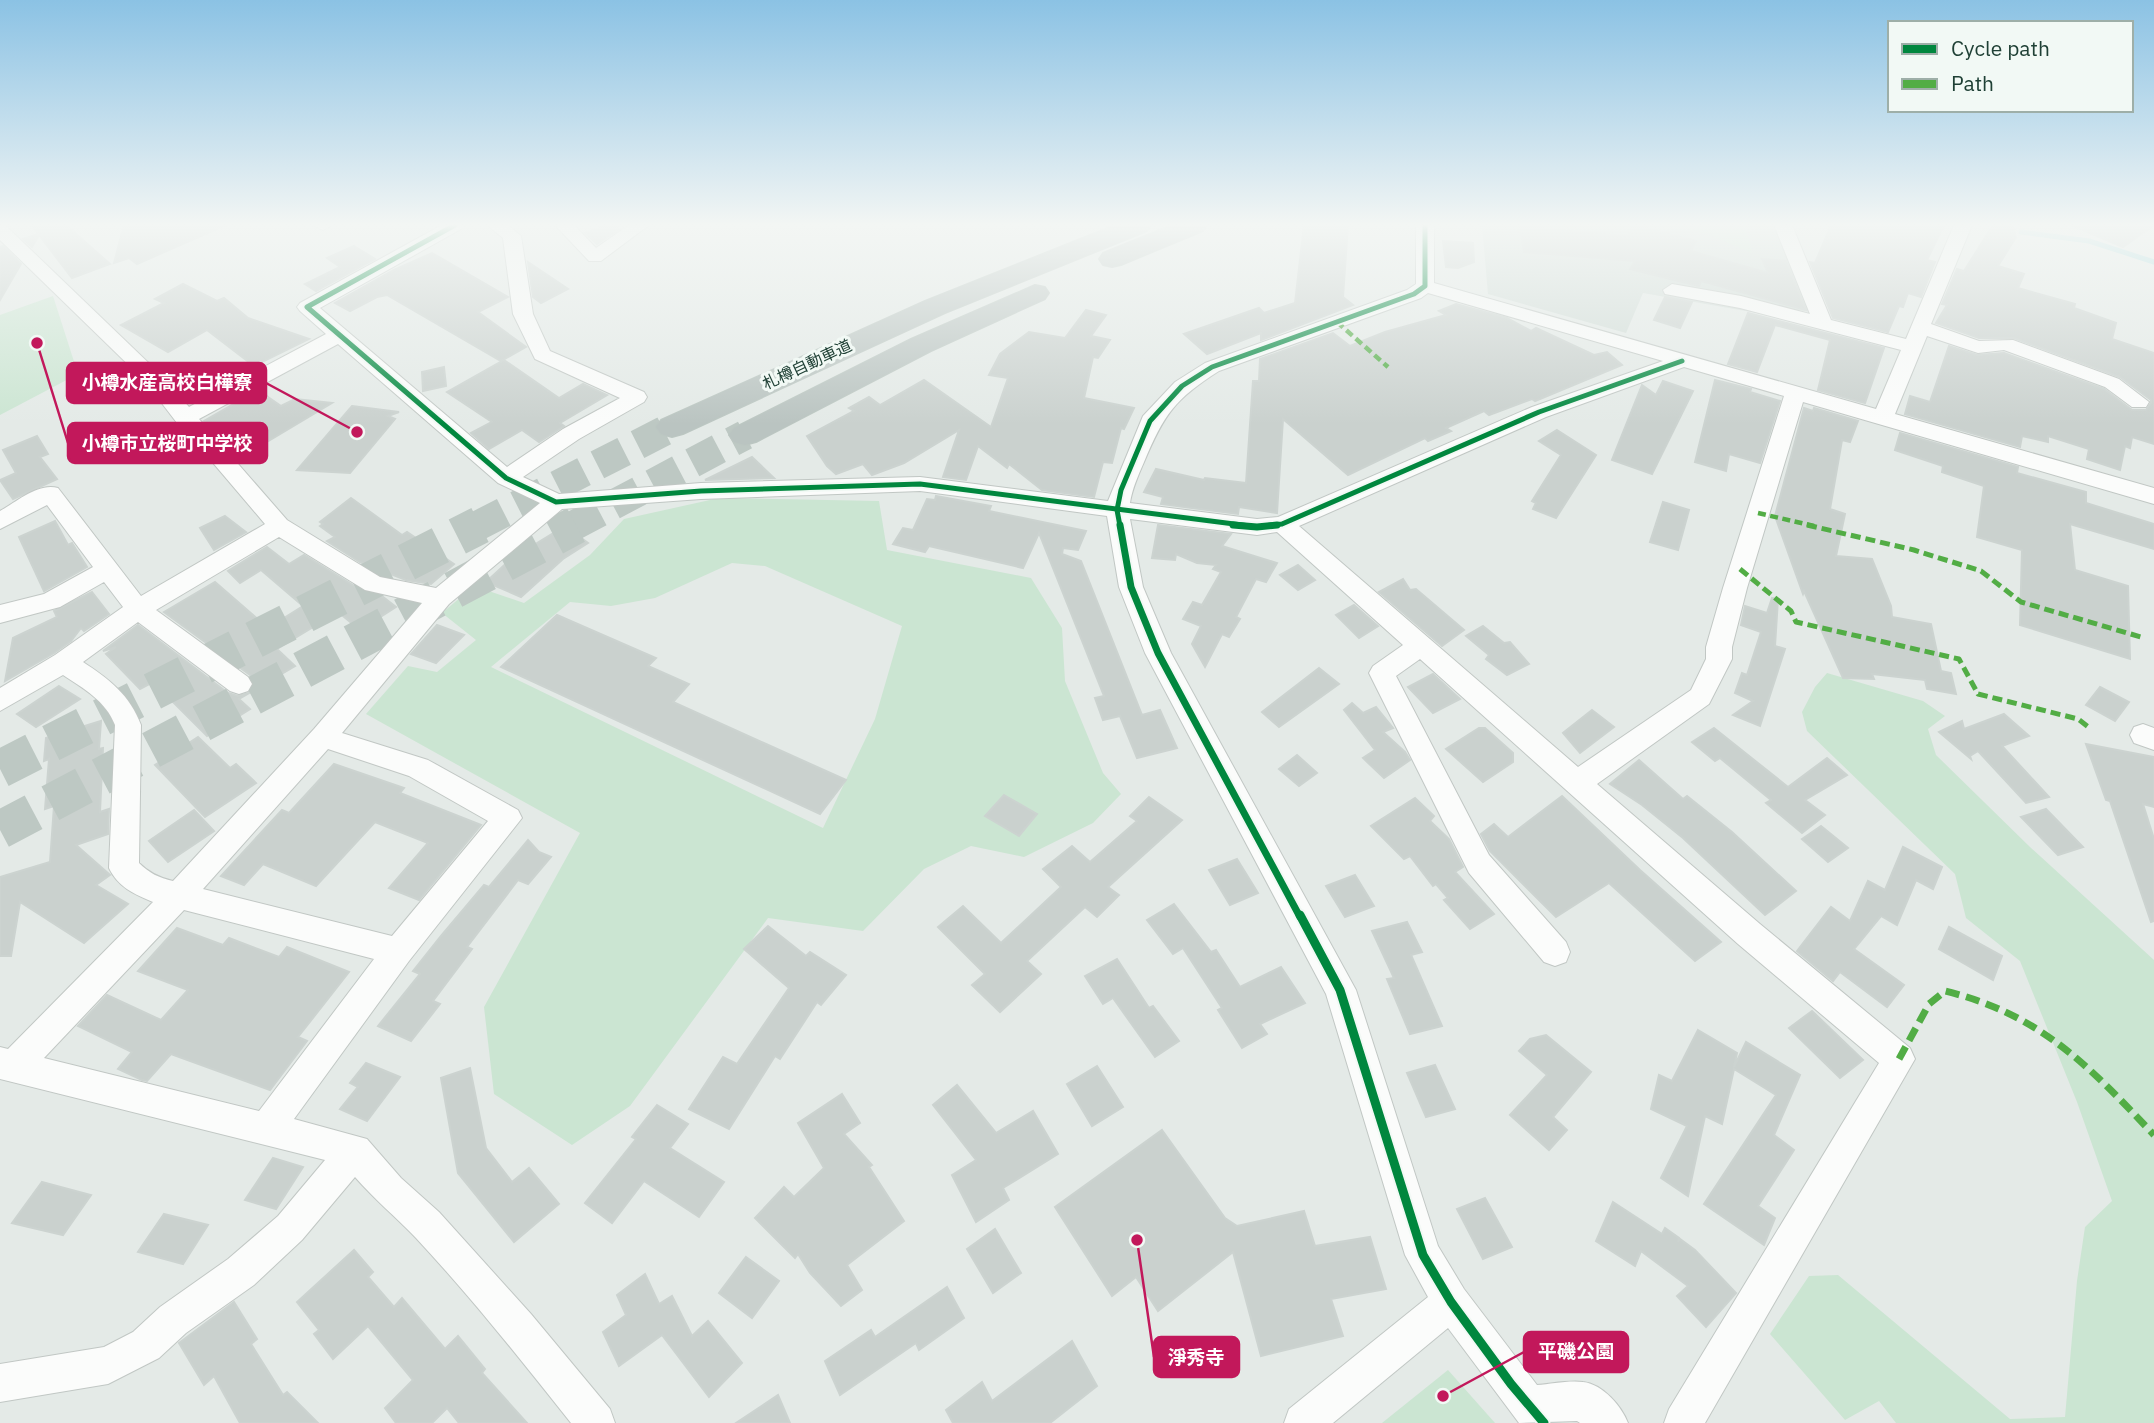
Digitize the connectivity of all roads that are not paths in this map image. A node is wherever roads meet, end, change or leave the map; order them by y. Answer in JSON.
{"nodes":[{"id":1,"x":64,"y":291,"type":"edge"},
{"id":2,"x":335,"y":291,"type":"edge"},
{"id":3,"x":520,"y":291,"type":"edge"},
{"id":4,"x":974,"y":291,"type":"edge"},
{"id":5,"x":1037,"y":291,"type":"edge"},
{"id":6,"x":1417,"y":291,"type":"edge"},
{"id":7,"x":1447,"y":291,"type":"edge"},
{"id":8,"x":1680,"y":291,"type":"edge"},
{"id":9,"x":1810,"y":291,"type":"edge"},
{"id":10,"x":1935,"y":291,"type":"edge"},
{"id":11,"x":1822,"y":321,"type":"junction"},
{"id":12,"x":1920,"y":327,"type":"junction"},
{"id":13,"x":339,"y":335,"type":"junction"},
{"id":14,"x":1912,"y":348,"type":"junction"},
{"id":15,"x":1682,"y":360,"type":"junction"},
{"id":16,"x":1795,"y":393,"type":"junction"},
{"id":17,"x":2139,"y":402,"type":"dead end"},
{"id":18,"x":1884,"y":417,"type":"junction"},
{"id":19,"x":184,"y":418,"type":"junction"},
{"id":20,"x":671,"y":427,"type":"tunnel mouth"},
{"id":21,"x":745,"y":435,"type":"tunnel mouth"},
{"id":22,"x":506,"y":478,"type":"junction"},
{"id":23,"x":2154,"y":496,"type":"edge"},
{"id":24,"x":556,"y":502,"type":"junction"},
{"id":25,"x":1117,"y":510,"type":"junction"},
{"id":26,"x":0,"y":521,"type":"edge"},
{"id":27,"x":1282,"y":524,"type":"junction"},
{"id":28,"x":279,"y":526,"type":"junction"},
{"id":29,"x":108,"y":569,"type":"junction"},
{"id":30,"x":440,"y":598,"type":"junction"},
{"id":31,"x":138,"y":609,"type":"junction"},
{"id":32,"x":0,"y":614,"type":"edge"},
{"id":33,"x":1420,"y":646,"type":"junction"},
{"id":34,"x":64,"y":662,"type":"junction"},
{"id":35,"x":239,"y":684,"type":"dead end"},
{"id":36,"x":0,"y":701,"type":"edge"},
{"id":37,"x":323,"y":737,"type":"junction"},
{"id":38,"x":1577,"y":783,"type":"junction"},
{"id":39,"x":179,"y":895,"type":"junction"},
{"id":40,"x":398,"y":951,"type":"junction"},
{"id":41,"x":1555,"y":952,"type":"dead end"},
{"id":42,"x":7,"y":1065,"type":"edge"},
{"id":43,"x":266,"y":1129,"type":"junction"},
{"id":44,"x":355,"y":1151,"type":"junction"},
{"id":45,"x":1451,"y":1303,"type":"junction"},
{"id":46,"x":0,"y":1382,"type":"edge"},
{"id":47,"x":1537,"y":1414,"type":"edge"},
{"id":48,"x":596,"y":1423,"type":"edge"},
{"id":49,"x":1303,"y":1423,"type":"edge"},
{"id":50,"x":1609,"y":1423,"type":"edge"},
{"id":51,"x":1683,"y":1423,"type":"edge"}],
"edges":[{"from":1,"to":19,"type":"street"},
{"from":2,"to":13,"type":"street"},
{"from":3,"to":22,"type":"street"},
{"from":4,"to":20,"type":"highway","name":"札樽自動車道"},
{"from":5,"to":21,"type":"highway","name":"札樽自動車道"},
{"from":6,"to":25,"type":"street"},
{"from":7,"to":15,"type":"street"},
{"from":8,"to":11,"type":"street"},
{"from":9,"to":11,"type":"street"},
{"from":10,"to":12,"type":"street"},
{"from":11,"to":14,"type":"street"},
{"from":12,"to":14,"type":"street"},
{"from":12,"to":17,"type":"street"},
{"from":13,"to":19,"type":"street"},
{"from":13,"to":22,"type":"street"},
{"from":14,"to":18,"type":"street"},
{"from":15,"to":16,"type":"street"},
{"from":15,"to":27,"type":"street"},
{"from":16,"to":18,"type":"street"},
{"from":16,"to":38,"type":"street"},
{"from":18,"to":23,"type":"street"},
{"from":19,"to":28,"type":"street"},
{"from":22,"to":24,"type":"street"},
{"from":24,"to":25,"type":"street"},
{"from":24,"to":30,"type":"street"},
{"from":25,"to":27,"type":"street"},
{"from":25,"to":45,"type":"street"},
{"from":26,"to":29,"type":"street"},
{"from":27,"to":33,"type":"street"},
{"from":28,"to":30,"type":"street"},
{"from":28,"to":31,"type":"street"},
{"from":29,"to":31,"type":"street"},
{"from":29,"to":32,"type":"street"},
{"from":30,"to":37,"type":"street"},
{"from":31,"to":34,"type":"street"},
{"from":31,"to":35,"type":"street"},
{"from":33,"to":38,"type":"street"},
{"from":33,"to":41,"type":"street"},
{"from":34,"to":36,"type":"street"},
{"from":34,"to":39,"type":"street"},
{"from":37,"to":39,"type":"street"},
{"from":37,"to":40,"type":"street"},
{"from":38,"to":51,"type":"street"},
{"from":39,"to":40,"type":"street"},
{"from":39,"to":42,"type":"street"},
{"from":40,"to":43,"type":"street"},
{"from":42,"to":43,"type":"street"},
{"from":43,"to":44,"type":"street"},
{"from":44,"to":46,"type":"street"},
{"from":44,"to":48,"type":"street"},
{"from":45,"to":47,"type":"street"},
{"from":45,"to":49,"type":"street"},
{"from":47,"to":50,"type":"street"}]}
